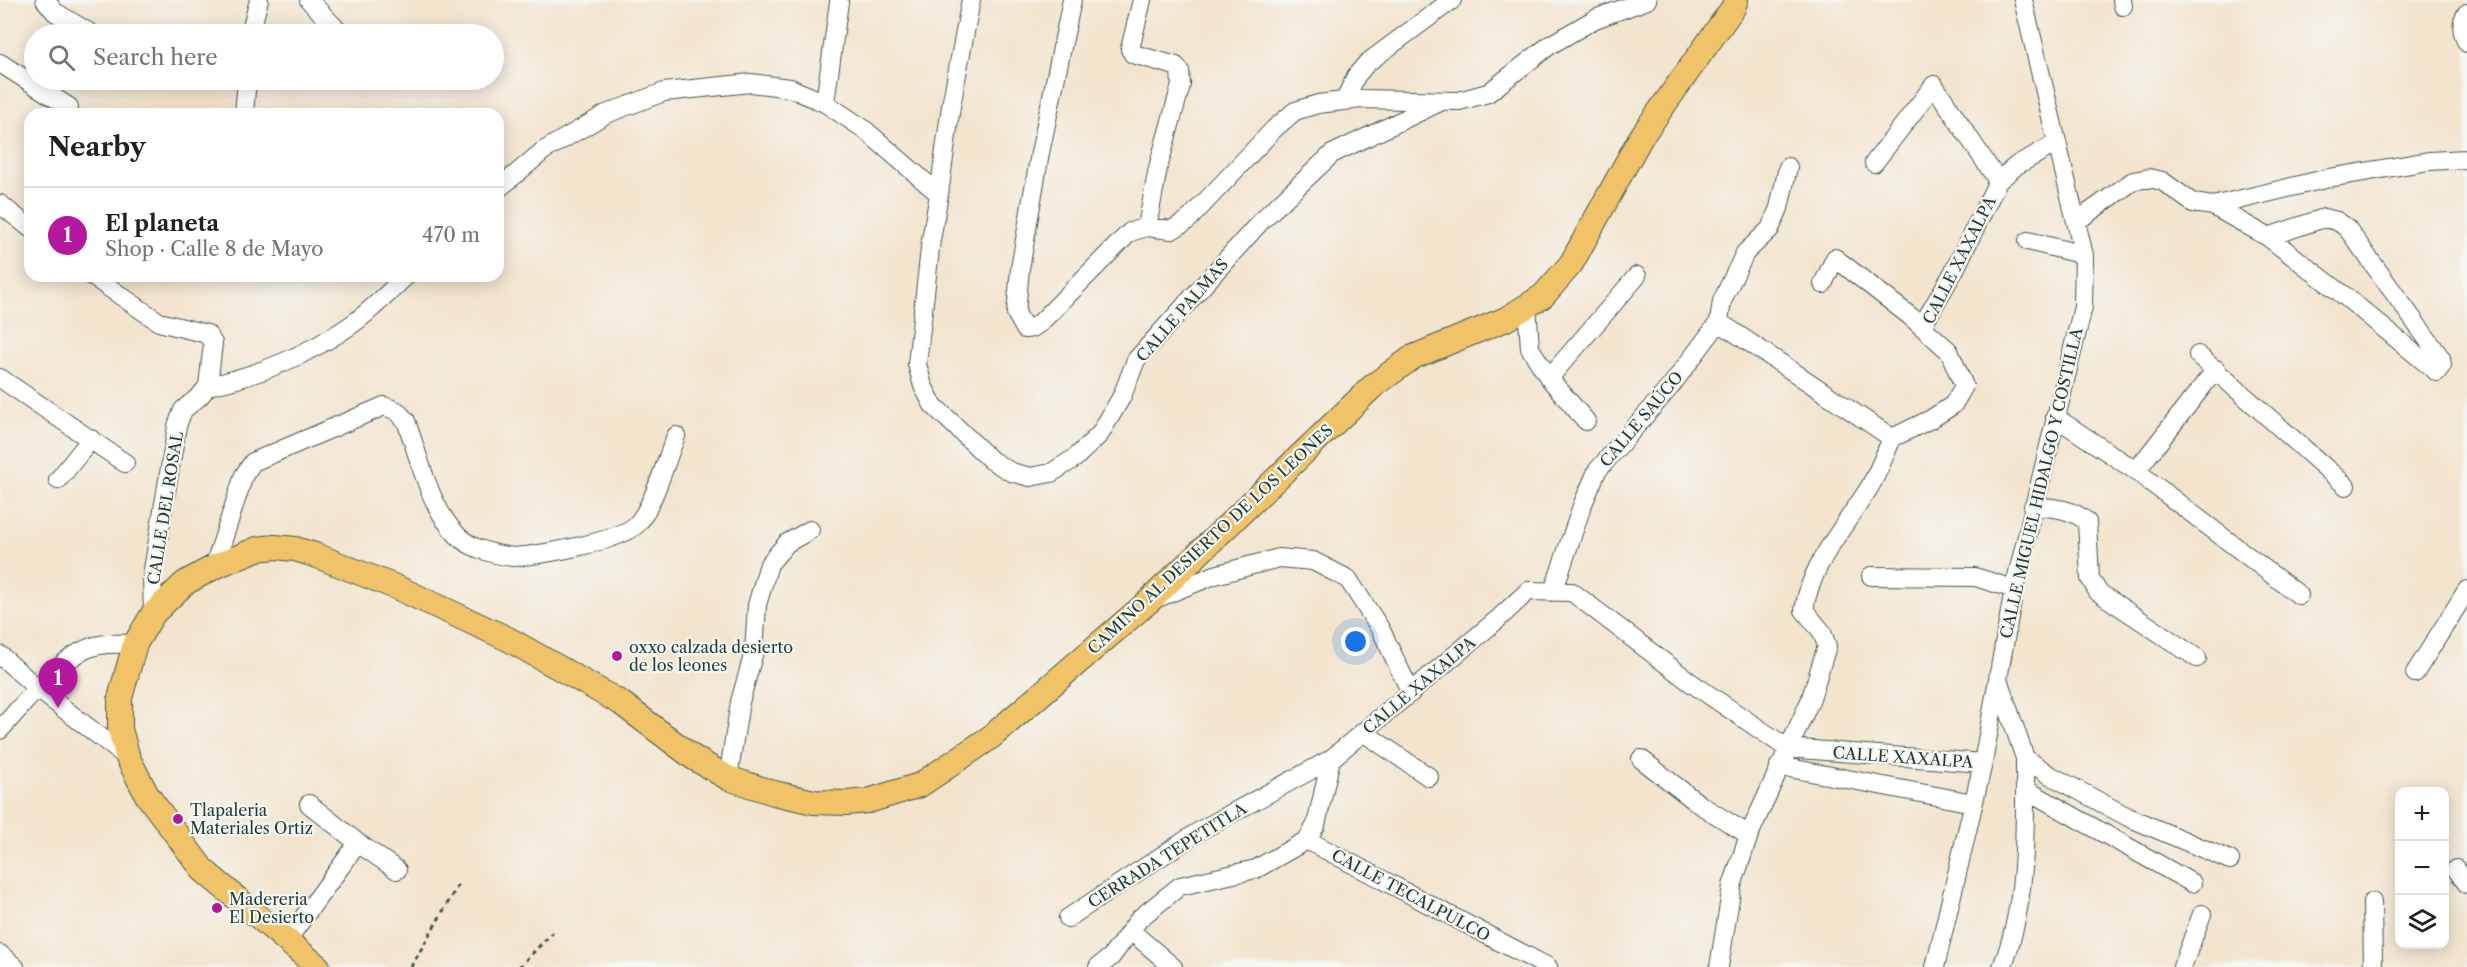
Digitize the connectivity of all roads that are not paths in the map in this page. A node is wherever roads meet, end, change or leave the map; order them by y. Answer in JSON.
{"nodes":[{"id":1,"x":45,"y":0,"type":"edge"},
{"id":2,"x":259,"y":0,"type":"edge"},
{"id":3,"x":309,"y":0,"type":"edge"},
{"id":4,"x":971,"y":0,"type":"edge"},
{"id":5,"x":1072,"y":0,"type":"edge"},
{"id":6,"x":1142,"y":0,"type":"edge"},
{"id":7,"x":1452,"y":0,"type":"edge"},
{"id":8,"x":1647,"y":0,"type":"edge"},
{"id":9,"x":1736,"y":0,"type":"edge"},
{"id":10,"x":2023,"y":0,"type":"edge"},
{"id":11,"x":839,"y":2,"type":"dead end"},
{"id":12,"x":2465,"y":16,"type":"edge"},
{"id":13,"x":75,"y":24,"type":"edge"},
{"id":14,"x":253,"y":24,"type":"edge"},
{"id":15,"x":332,"y":24,"type":"edge"},
{"id":16,"x":2467,"y":44,"type":"edge"},
{"id":17,"x":0,"y":63,"type":"edge"},
{"id":18,"x":24,"y":78,"type":"edge"},
{"id":19,"x":42,"y":90,"type":"edge"},
{"id":20,"x":246,"y":90,"type":"edge"},
{"id":21,"x":1345,"y":100,"type":"junction"},
{"id":22,"x":1442,"y":101,"type":"junction"},
{"id":23,"x":825,"y":103,"type":"junction"},
{"id":24,"x":69,"y":107,"type":"dead end"},
{"id":25,"x":245,"y":108,"type":"edge"},
{"id":26,"x":2057,"y":144,"type":"junction"},
{"id":27,"x":2467,"y":159,"type":"edge"},
{"id":28,"x":1874,"y":163,"type":"dead end"},
{"id":29,"x":1788,"y":167,"type":"dead end"},
{"id":30,"x":1998,"y":181,"type":"junction"},
{"id":31,"x":504,"y":184,"type":"edge"},
{"id":32,"x":939,"y":194,"type":"junction"},
{"id":33,"x":0,"y":204,"type":"edge"},
{"id":34,"x":2214,"y":206,"type":"junction"},
{"id":35,"x":2077,"y":222,"type":"junction"},
{"id":36,"x":24,"y":223,"type":"edge"},
{"id":37,"x":1147,"y":227,"type":"junction"},
{"id":38,"x":2268,"y":237,"type":"junction"},
{"id":39,"x":2028,"y":241,"type":"dead end"},
{"id":40,"x":2084,"y":255,"type":"junction"},
{"id":41,"x":1637,"y":276,"type":"dead end"},
{"id":42,"x":101,"y":282,"type":"edge"},
{"id":43,"x":399,"y":282,"type":"edge"},
{"id":44,"x":1823,"y":285,"type":"dead end"},
{"id":45,"x":1527,"y":306,"type":"junction"},
{"id":46,"x":1719,"y":322,"type":"junction"},
{"id":47,"x":1922,"y":326,"type":"junction"},
{"id":48,"x":2198,"y":355,"type":"dead end"},
{"id":49,"x":2216,"y":369,"type":"junction"},
{"id":50,"x":0,"y":378,"type":"edge"},
{"id":51,"x":1549,"y":378,"type":"junction"},
{"id":52,"x":208,"y":386,"type":"junction"},
{"id":53,"x":2055,"y":417,"type":"junction"},
{"id":54,"x":1586,"y":421,"type":"dead end"},
{"id":55,"x":676,"y":436,"type":"dead end"},
{"id":56,"x":1892,"y":438,"type":"junction"},
{"id":57,"x":91,"y":439,"type":"junction"},
{"id":58,"x":125,"y":463,"type":"dead end"},
{"id":59,"x":2136,"y":471,"type":"junction"},
{"id":60,"x":58,"y":480,"type":"dead end"},
{"id":61,"x":2346,"y":486,"type":"dead end"},
{"id":62,"x":2033,"y":506,"type":"junction"},
{"id":63,"x":810,"y":530,"type":"dead end"},
{"id":64,"x":214,"y":567,"type":"junction"},
{"id":65,"x":1871,"y":576,"type":"dead end"},
{"id":66,"x":2014,"y":589,"type":"junction"},
{"id":67,"x":2467,"y":590,"type":"edge"},
{"id":68,"x":1553,"y":592,"type":"junction"},
{"id":69,"x":2299,"y":595,"type":"dead end"},
{"id":70,"x":1148,"y":602,"type":"junction"},
{"id":71,"x":153,"y":614,"type":"junction"},
{"id":72,"x":135,"y":644,"type":"junction"},
{"id":73,"x":0,"y":655,"type":"edge"},
{"id":74,"x":2197,"y":658,"type":"dead end"},
{"id":75,"x":2415,"y":673,"type":"dead end"},
{"id":76,"x":1998,"y":679,"type":"junction"},
{"id":77,"x":38,"y":689,"type":"junction"},
{"id":78,"x":1410,"y":693,"type":"junction"},
{"id":79,"x":0,"y":730,"type":"edge"},
{"id":80,"x":1363,"y":732,"type":"junction"},
{"id":81,"x":1787,"y":748,"type":"junction"},
{"id":82,"x":129,"y":758,"type":"junction"},
{"id":83,"x":2025,"y":758,"type":"junction"},
{"id":84,"x":1331,"y":759,"type":"junction"},
{"id":85,"x":1641,"y":759,"type":"dead end"},
{"id":86,"x":1983,"y":763,"type":"junction"},
{"id":87,"x":1779,"y":766,"type":"junction"},
{"id":88,"x":1429,"y":777,"type":"dead end"},
{"id":89,"x":728,"y":778,"type":"junction"},
{"id":90,"x":2025,"y":789,"type":"junction"},
{"id":91,"x":1973,"y":803,"type":"junction"},
{"id":92,"x":309,"y":804,"type":"dead end"},
{"id":93,"x":1749,"y":835,"type":"junction"},
{"id":94,"x":1306,"y":840,"type":"junction"},
{"id":95,"x":358,"y":843,"type":"junction"},
{"id":96,"x":2230,"y":860,"type":"dead end"},
{"id":97,"x":2456,"y":869,"type":"dead end"},
{"id":98,"x":397,"y":870,"type":"dead end"},
{"id":99,"x":2192,"y":883,"type":"dead end"},
{"id":100,"x":2467,"y":884,"type":"edge"},
{"id":101,"x":2372,"y":902,"type":"dead end"},
{"id":102,"x":2202,"y":914,"type":"dead end"},
{"id":103,"x":1068,"y":918,"type":"dead end"},
{"id":104,"x":1131,"y":931,"type":"junction"},
{"id":105,"x":287,"y":940,"type":"junction"},
{"id":106,"x":0,"y":954,"type":"edge"},
{"id":107,"x":15,"y":967,"type":"edge"},
{"id":108,"x":318,"y":967,"type":"edge"},
{"id":109,"x":1098,"y":967,"type":"edge"},
{"id":110,"x":1173,"y":967,"type":"edge"},
{"id":111,"x":1548,"y":967,"type":"edge"},
{"id":112,"x":1719,"y":967,"type":"edge"},
{"id":113,"x":1935,"y":967,"type":"edge"},
{"id":114,"x":2002,"y":967,"type":"edge"},
{"id":115,"x":2182,"y":967,"type":"edge"},
{"id":116,"x":2373,"y":967,"type":"edge"}],
"edges":[{"from":1,"to":13,"type":"street"},
{"from":2,"to":14,"type":"street"},
{"from":3,"to":15,"type":"street"},
{"from":4,"to":32,"type":"street","name":"CALLE PALMAS"},
{"from":5,"to":37,"type":"street","name":"CALLE PALMAS"},
{"from":6,"to":37,"type":"street"},
{"from":7,"to":21,"type":"street"},
{"from":8,"to":22,"type":"street","name":"CALLE PALMAS"},
{"from":9,"to":45,"type":"main road","name":"CAMINO AL DESIERTO DE LOS LEONES"},
{"from":10,"to":26,"type":"street","name":"CALLE MIGUEL HIDALGO Y COSTILLA"},
{"from":11,"to":23,"type":"street"},
{"from":12,"to":16,"type":"street"},
{"from":17,"to":18,"type":"street"},
{"from":19,"to":24,"type":"street"},
{"from":20,"to":25,"type":"street"},
{"from":21,"to":22,"type":"street","name":"CALLE PALMAS"},
{"from":21,"to":37,"type":"street","name":"CALLE PALMAS"},
{"from":22,"to":32,"type":"street","name":"CALLE PALMAS"},
{"from":23,"to":31,"type":"street"},
{"from":23,"to":32,"type":"street"},
{"from":26,"to":30,"type":"street","name":"CALLE XAXALPA"},
{"from":26,"to":35,"type":"street","name":"CALLE MIGUEL HIDALGO Y COSTILLA"},
{"from":27,"to":34,"type":"street"},
{"from":28,"to":30,"type":"street"},
{"from":29,"to":46,"type":"street"},
{"from":30,"to":47,"type":"street","name":"CALLE XAXALPA"},
{"from":33,"to":36,"type":"street"},
{"from":34,"to":35,"type":"street"},
{"from":34,"to":38,"type":"street"},
{"from":35,"to":40,"type":"street","name":"CALLE MIGUEL HIDALGO Y COSTILLA"},
{"from":38,"to":38,"type":"street"},
{"from":39,"to":40,"type":"street"},
{"from":40,"to":53,"type":"street","name":"CALLE MIGUEL HIDALGO Y COSTILLA"},
{"from":41,"to":51,"type":"street"},
{"from":42,"to":52,"type":"street"},
{"from":43,"to":52,"type":"street"},
{"from":44,"to":47,"type":"street"},
{"from":45,"to":51,"type":"street"},
{"from":45,"to":70,"type":"main road","name":"CAMINO AL DESIERTO DE LOS LEONES"},
{"from":46,"to":56,"type":"street"},
{"from":46,"to":68,"type":"street","name":"CALLE SAÚCO"},
{"from":47,"to":56,"type":"street","name":"CALLE XAXALPA"},
{"from":48,"to":49,"type":"street"},
{"from":49,"to":59,"type":"street"},
{"from":49,"to":61,"type":"street"},
{"from":50,"to":57,"type":"street"},
{"from":51,"to":54,"type":"street"},
{"from":52,"to":71,"type":"street","name":"CALLE DEL ROSAL"},
{"from":53,"to":59,"type":"street"},
{"from":53,"to":62,"type":"street","name":"CALLE MIGUEL HIDALGO Y COSTILLA"},
{"from":55,"to":64,"type":"street"},
{"from":56,"to":81,"type":"street"},
{"from":57,"to":58,"type":"street"},
{"from":57,"to":60,"type":"street"},
{"from":59,"to":69,"type":"street"},
{"from":62,"to":66,"type":"street","name":"CALLE MIGUEL HIDALGO Y COSTILLA"},
{"from":62,"to":74,"type":"street"},
{"from":63,"to":89,"type":"street"},
{"from":64,"to":71,"type":"main road","name":"CAMINO AL DESIERTO DE LOS LEONES"},
{"from":64,"to":89,"type":"main road","name":"CAMINO AL DESIERTO DE LOS LEONES"},
{"from":65,"to":66,"type":"street"},
{"from":66,"to":76,"type":"street","name":"CALLE MIGUEL HIDALGO Y COSTILLA"},
{"from":67,"to":75,"type":"street"},
{"from":68,"to":78,"type":"street","name":"CALLE XAXALPA"},
{"from":68,"to":81,"type":"street","name":"CALLE XAXALPA"},
{"from":70,"to":78,"type":"street"},
{"from":70,"to":89,"type":"main road","name":"CAMINO AL DESIERTO DE LOS LEONES"},
{"from":71,"to":72,"type":"main road","name":"CAMINO AL DESIERTO DE LOS LEONES"},
{"from":72,"to":77,"type":"street"},
{"from":72,"to":82,"type":"main road","name":"CAMINO AL DESIERTO DE LOS LEONES"},
{"from":73,"to":77,"type":"street"},
{"from":76,"to":83,"type":"street"},
{"from":76,"to":86,"type":"street","name":"CALLE MIGUEL HIDALGO Y COSTILLA"},
{"from":77,"to":79,"type":"street"},
{"from":77,"to":82,"type":"street"},
{"from":78,"to":80,"type":"street","name":"CALLE XAXALPA"},
{"from":80,"to":84,"type":"street","name":"CALLE XAXALPA"},
{"from":80,"to":88,"type":"street"},
{"from":81,"to":86,"type":"street","name":"CALLE XAXALPA"},
{"from":81,"to":87,"type":"street"},
{"from":82,"to":105,"type":"main road","name":"CAMINO AL DESIERTO DE LOS LEONES"},
{"from":83,"to":90,"type":"street"},
{"from":83,"to":96,"type":"street"},
{"from":84,"to":94,"type":"street"},
{"from":84,"to":103,"type":"street","name":"CERRADA TEPETITLA"},
{"from":85,"to":93,"type":"street"},
{"from":86,"to":91,"type":"street","name":"CALLE MIGUEL HIDALGO Y COSTILLA"},
{"from":87,"to":91,"type":"street"},
{"from":87,"to":93,"type":"street"},
{"from":90,"to":99,"type":"street"},
{"from":90,"to":114,"type":"street"},
{"from":91,"to":113,"type":"street","name":"CALLE MIGUEL HIDALGO Y COSTILLA"},
{"from":92,"to":95,"type":"street"},
{"from":93,"to":112,"type":"street"},
{"from":94,"to":104,"type":"street"},
{"from":94,"to":111,"type":"street","name":"CALLE TECALPULCO"},
{"from":95,"to":98,"type":"street"},
{"from":95,"to":105,"type":"street"},
{"from":97,"to":100,"type":"street"},
{"from":101,"to":116,"type":"street"},
{"from":102,"to":115,"type":"street"},
{"from":104,"to":109,"type":"street"},
{"from":104,"to":110,"type":"street"},
{"from":105,"to":108,"type":"main road","name":"CAMINO AL DESIERTO DE LOS LEONES"},
{"from":106,"to":107,"type":"street"}]}
